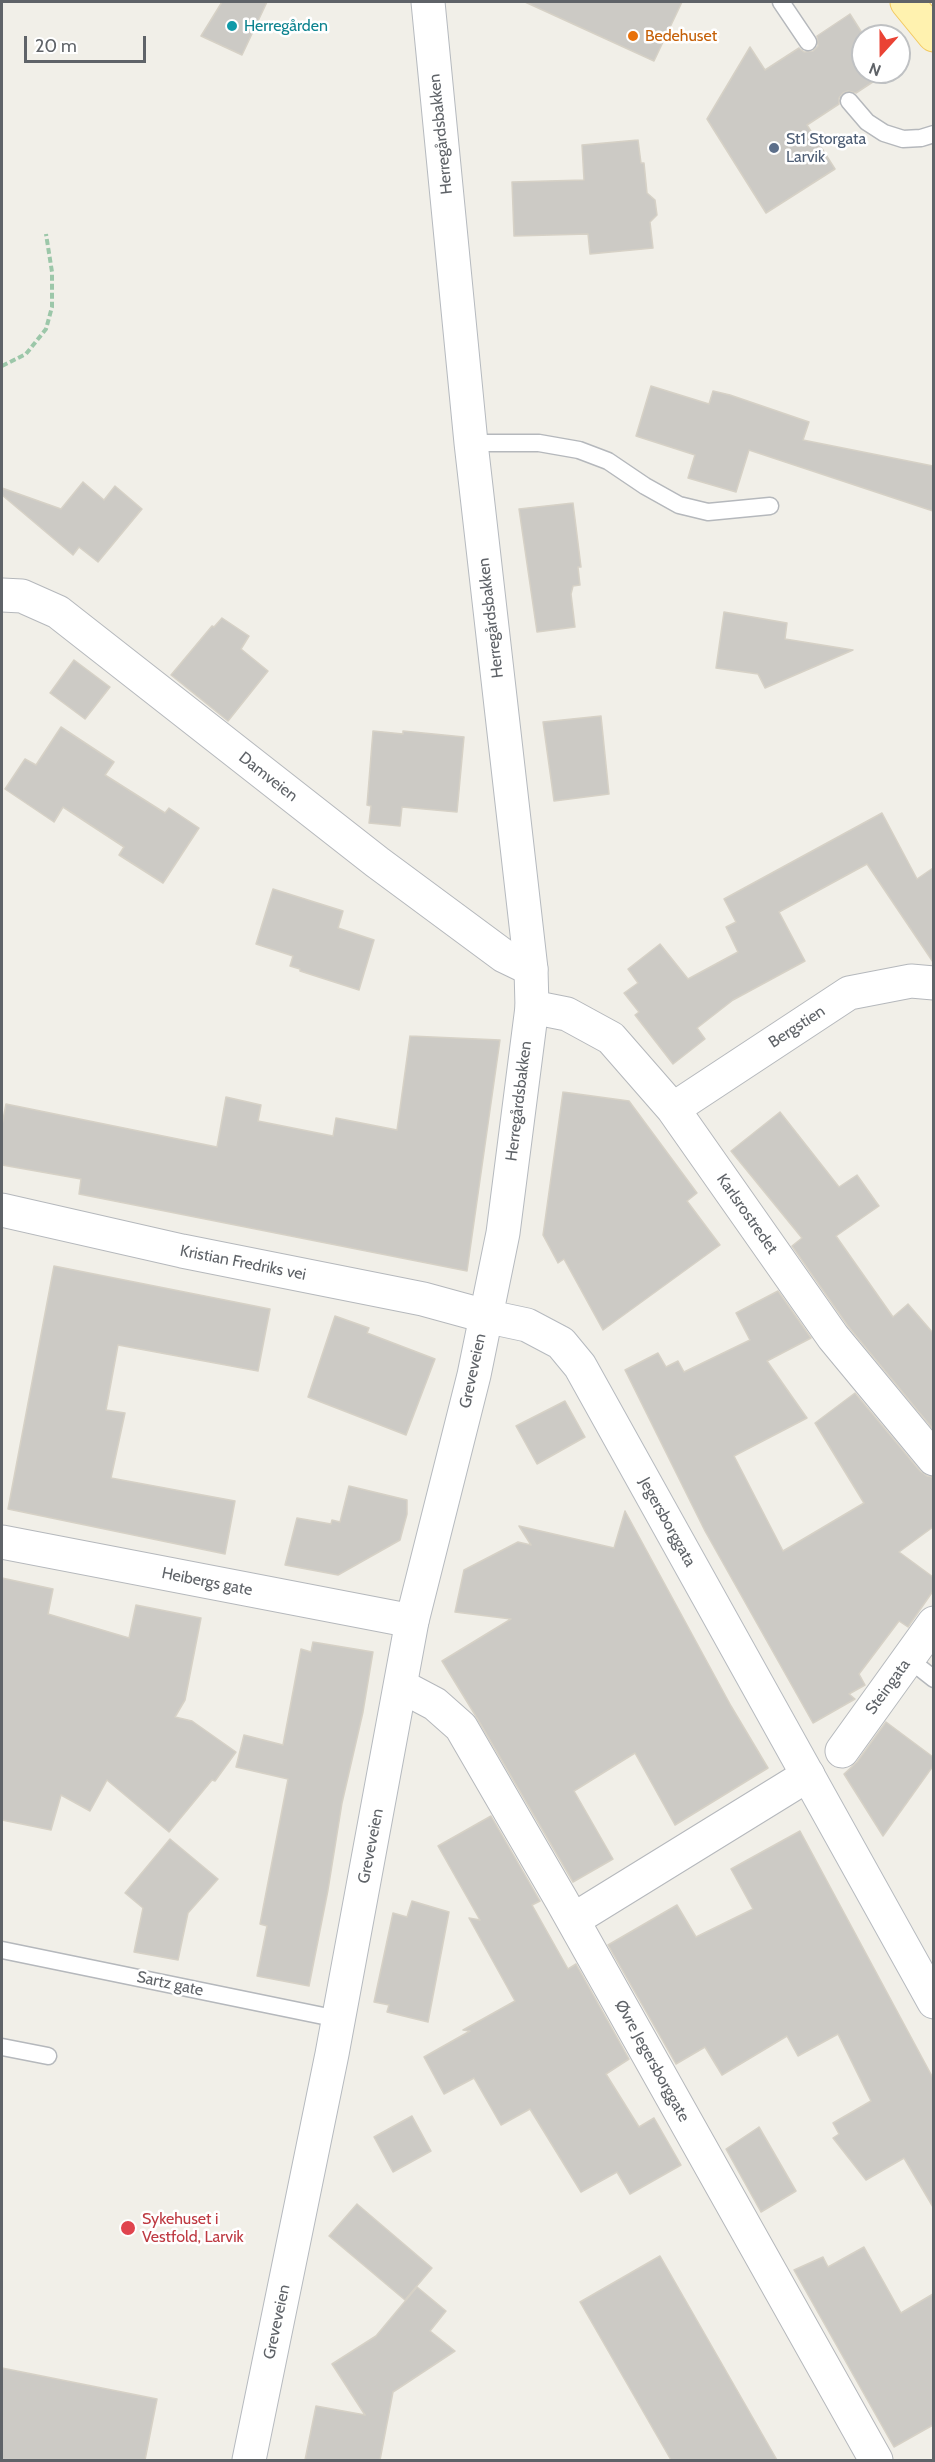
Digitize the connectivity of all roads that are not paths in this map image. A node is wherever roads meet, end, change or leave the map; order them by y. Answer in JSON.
{"nodes":[{"id":1,"x":428,"y":2,"type":"edge"},
{"id":2,"x":781,"y":2,"type":"edge"},
{"id":3,"x":906,"y":2,"type":"edge"},
{"id":4,"x":933,"y":35,"type":"edge"},
{"id":5,"x":808,"y":42,"type":"dead end"},
{"id":6,"x":849,"y":101,"type":"dead end"},
{"id":7,"x":933,"y":134,"type":"edge"},
{"id":8,"x":471,"y":443,"type":"junction"},
{"id":9,"x":770,"y":507,"type":"dead end"},
{"id":10,"x":2,"y":595,"type":"edge"},
{"id":11,"x":531,"y":969,"type":"junction"},
{"id":12,"x":933,"y":983,"type":"edge"},
{"id":13,"x":532,"y":1006,"type":"junction"},
{"id":14,"x":673,"y":1109,"type":"junction"},
{"id":15,"x":2,"y":1210,"type":"edge"},
{"id":16,"x":502,"y":1233,"type":"joint"},
{"id":17,"x":485,"y":1316,"type":"junction"},
{"id":18,"x":933,"y":1459,"type":"edge"},
{"id":19,"x":2,"y":1542,"type":"edge"},
{"id":20,"x":412,"y":1621,"type":"junction"},
{"id":21,"x":933,"y":1623,"type":"edge"},
{"id":22,"x":906,"y":1661,"type":"junction"},
{"id":23,"x":933,"y":1679,"type":"edge"},
{"id":24,"x":401,"y":1686,"type":"junction"},
{"id":25,"x":842,"y":1751,"type":"dead end"},
{"id":26,"x":808,"y":1775,"type":"junction"},
{"id":27,"x":573,"y":1920,"type":"junction"},
{"id":28,"x":2,"y":1950,"type":"edge"},
{"id":29,"x":933,"y":2002,"type":"edge"},
{"id":30,"x":338,"y":2019,"type":"junction"},
{"id":31,"x":2,"y":2048,"type":"edge"},
{"id":32,"x":48,"y":2056,"type":"dead end"},
{"id":33,"x":249,"y":2460,"type":"edge"},
{"id":34,"x":876,"y":2460,"type":"edge"}],
"edges":[{"from":1,"to":8,"type":"street","name":"Herregårdsbakken"},
{"from":2,"to":5,"type":"lane"},
{"from":3,"to":4,"type":"main road"},
{"from":6,"to":7,"type":"lane"},
{"from":8,"to":9,"type":"lane"},
{"from":8,"to":11,"type":"street","name":"Herregårdsbakken"},
{"from":10,"to":11,"type":"street","name":"Damveien"},
{"from":11,"to":13,"type":"street","name":"Herregårdsbakken"},
{"from":12,"to":14,"type":"street","name":"Bergstien"},
{"from":13,"to":14,"type":"street","name":"Karlsrostredet"},
{"from":13,"to":16,"type":"street","name":"Herregårdsbakken"},
{"from":14,"to":18,"type":"street","name":"Karlsrostredet"},
{"from":15,"to":17,"type":"street","name":"Kristian Fredriks vei"},
{"from":16,"to":17,"type":"street","name":"Greveveien"},
{"from":17,"to":20,"type":"street","name":"Greveveien"},
{"from":17,"to":26,"type":"street","name":"Jegersborggata"},
{"from":19,"to":20,"type":"street","name":"Heibergs gate"},
{"from":20,"to":24,"type":"street","name":"Greveveien"},
{"from":21,"to":22,"type":"street","name":"Steingata"},
{"from":22,"to":23,"type":"lane"},
{"from":22,"to":25,"type":"street","name":"Steingata"},
{"from":24,"to":27,"type":"street","name":"Øvre Jegersborggate"},
{"from":24,"to":30,"type":"street","name":"Greveveien"},
{"from":26,"to":27,"type":"street"},
{"from":26,"to":29,"type":"street","name":"Jegersborggata"},
{"from":27,"to":34,"type":"street","name":"Øvre Jegersborggate"},
{"from":28,"to":30,"type":"lane","name":"Sartz gate"},
{"from":30,"to":33,"type":"street","name":"Greveveien"},
{"from":31,"to":32,"type":"lane"}]}
